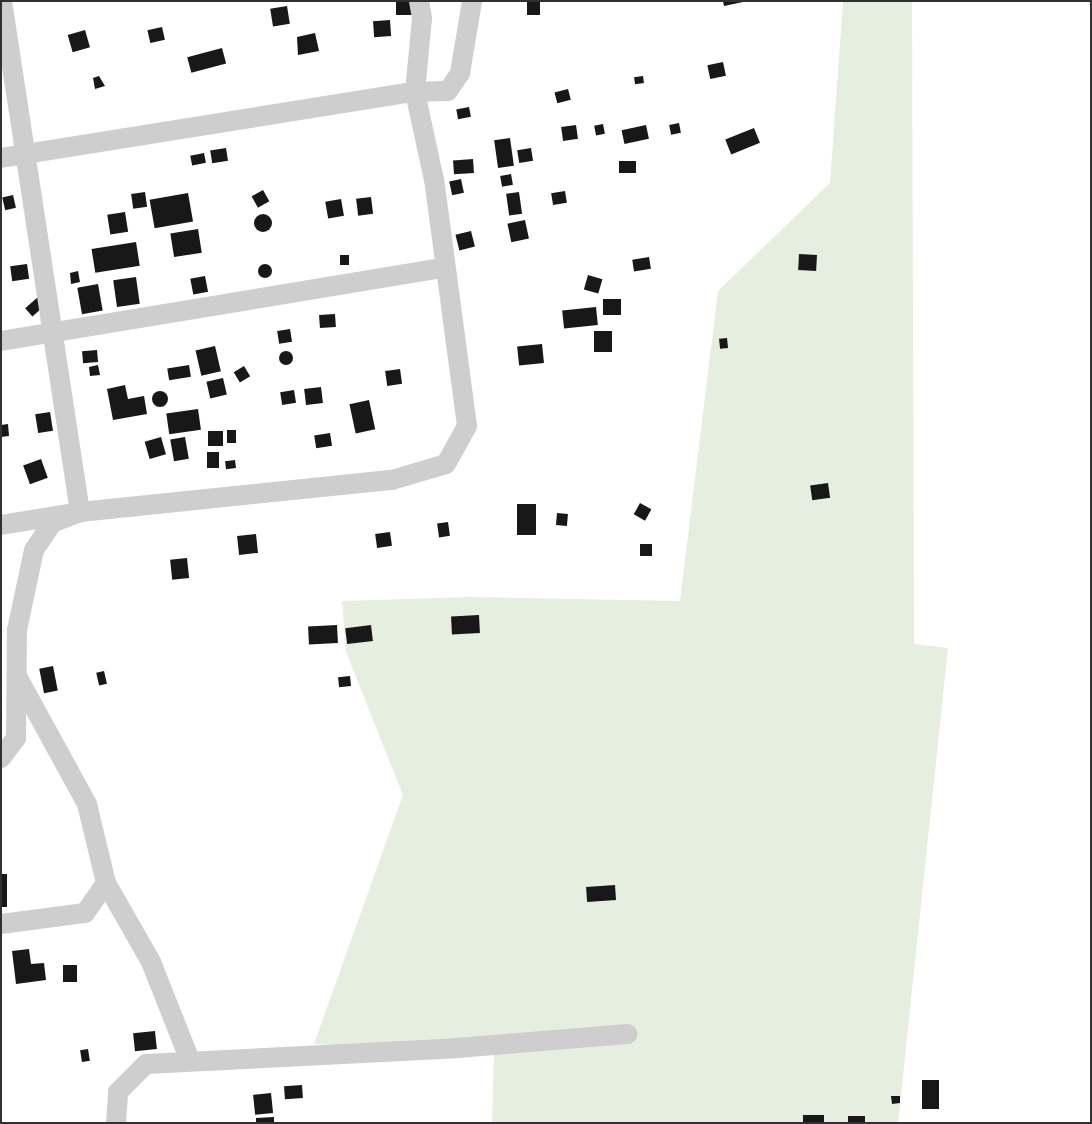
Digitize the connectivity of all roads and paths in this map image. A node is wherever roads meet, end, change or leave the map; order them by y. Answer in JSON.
{"nodes":[{"id":1,"x":2,"y":1,"type":"edge"},
{"id":2,"x":419,"y":1,"type":"edge"},
{"id":3,"x":472,"y":1,"type":"edge"},
{"id":4,"x":415,"y":92,"type":"junction"},
{"id":5,"x":27,"y":151,"type":"junction"},
{"id":6,"x":1,"y":158,"type":"edge"},
{"id":7,"x":444,"y":268,"type":"junction"},
{"id":8,"x":55,"y":331,"type":"junction"},
{"id":9,"x":1,"y":340,"type":"edge"},
{"id":10,"x":80,"y":512,"type":"junction"},
{"id":11,"x":1,"y":526,"type":"edge"},
{"id":12,"x":16,"y":675,"type":"junction"},
{"id":13,"x":1,"y":758,"type":"edge"},
{"id":14,"x":106,"y":883,"type":"junction"},
{"id":15,"x":1,"y":924,"type":"edge"},
{"id":16,"x":627,"y":1034,"type":"dead end"},
{"id":17,"x":189,"y":1058,"type":"junction"},
{"id":18,"x":116,"y":1123,"type":"edge"}],
"edges":[{"from":1,"to":5,"type":"street"},
{"from":2,"to":4,"type":"street"},
{"from":3,"to":4,"type":"street"},
{"from":4,"to":5,"type":"street"},
{"from":4,"to":7,"type":"street"},
{"from":5,"to":6,"type":"street"},
{"from":5,"to":8,"type":"street"},
{"from":7,"to":8,"type":"street"},
{"from":7,"to":10,"type":"street"},
{"from":8,"to":9,"type":"street"},
{"from":8,"to":10,"type":"street"},
{"from":10,"to":11,"type":"street"},
{"from":10,"to":12,"type":"street"},
{"from":12,"to":13,"type":"street"},
{"from":12,"to":14,"type":"street"},
{"from":14,"to":15,"type":"street"},
{"from":14,"to":17,"type":"street"},
{"from":16,"to":17,"type":"street"},
{"from":17,"to":18,"type":"street"}]}
